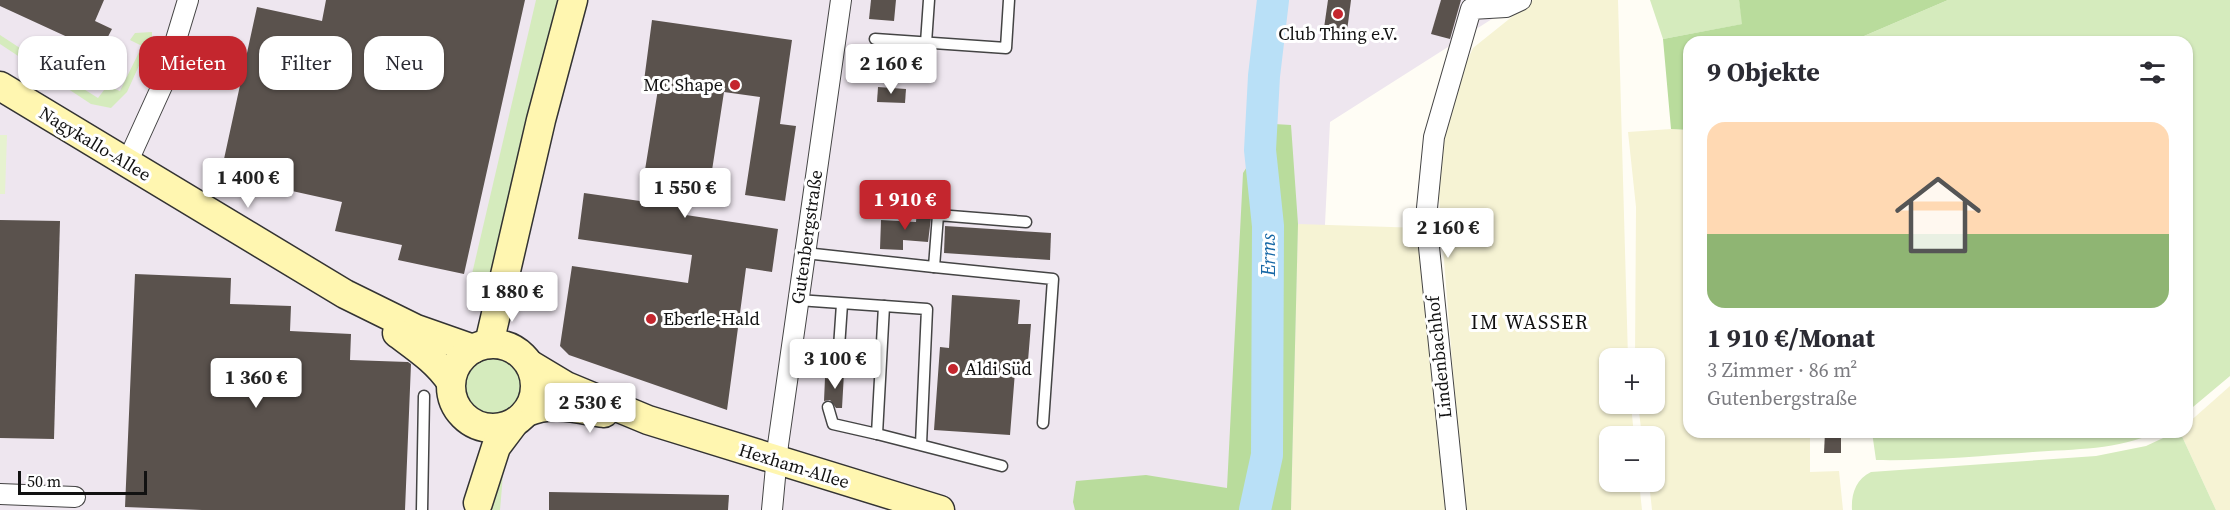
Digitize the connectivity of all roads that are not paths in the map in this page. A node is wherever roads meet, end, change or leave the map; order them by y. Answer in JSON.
{"nodes":[{"id":1,"x":188,"y":0,"type":"edge"},
{"id":2,"x":573,"y":0,"type":"edge"},
{"id":3,"x":841,"y":0,"type":"edge"},
{"id":4,"x":929,"y":0,"type":"edge"},
{"id":5,"x":1010,"y":0,"type":"edge"},
{"id":6,"x":1521,"y":0,"type":"edge"},
{"id":7,"x":1473,"y":5,"type":"edge"},
{"id":8,"x":875,"y":39,"type":"dead end"},
{"id":9,"x":926,"y":43,"type":"junction"},
{"id":10,"x":0,"y":86,"type":"edge"},
{"id":11,"x":127,"y":163,"type":"junction"},
{"id":12,"x":1026,"y":222,"type":"dead end"},
{"id":13,"x":514,"y":246,"type":"junction"},
{"id":14,"x":805,"y":253,"type":"junction"},
{"id":15,"x":934,"y":267,"type":"junction"},
{"id":16,"x":345,"y":294,"type":"junction"},
{"id":17,"x":798,"y":300,"type":"junction"},
{"id":18,"x":842,"y":304,"type":"junction"},
{"id":19,"x":884,"y":306,"type":"junction"},
{"id":20,"x":481,"y":346,"type":"junction"},
{"id":21,"x":525,"y":359,"type":"junction"},
{"id":22,"x":837,"y":369,"type":"dead end"},
{"id":23,"x":451,"y":382,"type":"junction"},
{"id":24,"x":424,"y":396,"type":"dead end"},
{"id":25,"x":833,"y":408,"type":"dead end"},
{"id":26,"x":521,"y":418,"type":"junction"},
{"id":27,"x":648,"y":420,"type":"junction"},
{"id":28,"x":1043,"y":423,"type":"dead end"},
{"id":29,"x":474,"y":424,"type":"junction"},
{"id":30,"x":877,"y":434,"type":"junction"},
{"id":31,"x":921,"y":444,"type":"junction"},
{"id":32,"x":776,"y":460,"type":"junction"},
{"id":33,"x":1002,"y":466,"type":"dead end"},
{"id":34,"x":0,"y":494,"type":"edge"},
{"id":35,"x":75,"y":496,"type":"dead end"},
{"id":36,"x":477,"y":506,"type":"edge"},
{"id":37,"x":422,"y":510,"type":"edge"},
{"id":38,"x":772,"y":510,"type":"edge"},
{"id":39,"x":940,"y":510,"type":"edge"},
{"id":40,"x":1456,"y":510,"type":"edge"}],
"edges":[{"from":1,"to":11,"type":"street"},
{"from":2,"to":13,"type":"main road"},
{"from":3,"to":14,"type":"street","name":"Gutenbergstraße"},
{"from":4,"to":9,"type":"lane"},
{"from":5,"to":9,"type":"lane"},
{"from":6,"to":7,"type":"street","name":"Lindenbachhof"},
{"from":7,"to":40,"type":"street","name":"Lindenbachhof"},
{"from":8,"to":9,"type":"lane"},
{"from":10,"to":11,"type":"main road","name":"Nagykallo-Allee"},
{"from":11,"to":16,"type":"main road","name":"Nagykallo-Allee"},
{"from":12,"to":15,"type":"lane"},
{"from":13,"to":20,"type":"main road"},
{"from":13,"to":21,"type":"main road"},
{"from":14,"to":15,"type":"lane"},
{"from":14,"to":17,"type":"street","name":"Gutenbergstraße"},
{"from":15,"to":28,"type":"lane"},
{"from":16,"to":20,"type":"main road","name":"Nagykallo-Allee"},
{"from":16,"to":23,"type":"main road","name":"Nagykallo-Allee"},
{"from":17,"to":18,"type":"lane"},
{"from":17,"to":32,"type":"street","name":"Gutenbergstraße"},
{"from":18,"to":19,"type":"lane"},
{"from":18,"to":22,"type":"lane"},
{"from":19,"to":30,"type":"lane"},
{"from":19,"to":31,"type":"lane"},
{"from":20,"to":21,"type":"main road"},
{"from":20,"to":23,"type":"main road"},
{"from":21,"to":26,"type":"main road"},
{"from":21,"to":27,"type":"main road","name":"Hexham-Allee"},
{"from":23,"to":29,"type":"main road"},
{"from":24,"to":37,"type":"lane"},
{"from":25,"to":30,"type":"lane"},
{"from":26,"to":27,"type":"main road","name":"Hexham-Allee"},
{"from":26,"to":29,"type":"main road"},
{"from":26,"to":36,"type":"main road"},
{"from":27,"to":32,"type":"main road","name":"Hexham-Allee"},
{"from":29,"to":36,"type":"main road"},
{"from":30,"to":31,"type":"lane"},
{"from":31,"to":33,"type":"lane"},
{"from":32,"to":38,"type":"street","name":"Gutenbergstraße"},
{"from":32,"to":39,"type":"main road","name":"Hexham-Allee"},
{"from":34,"to":35,"type":"street"}]}
